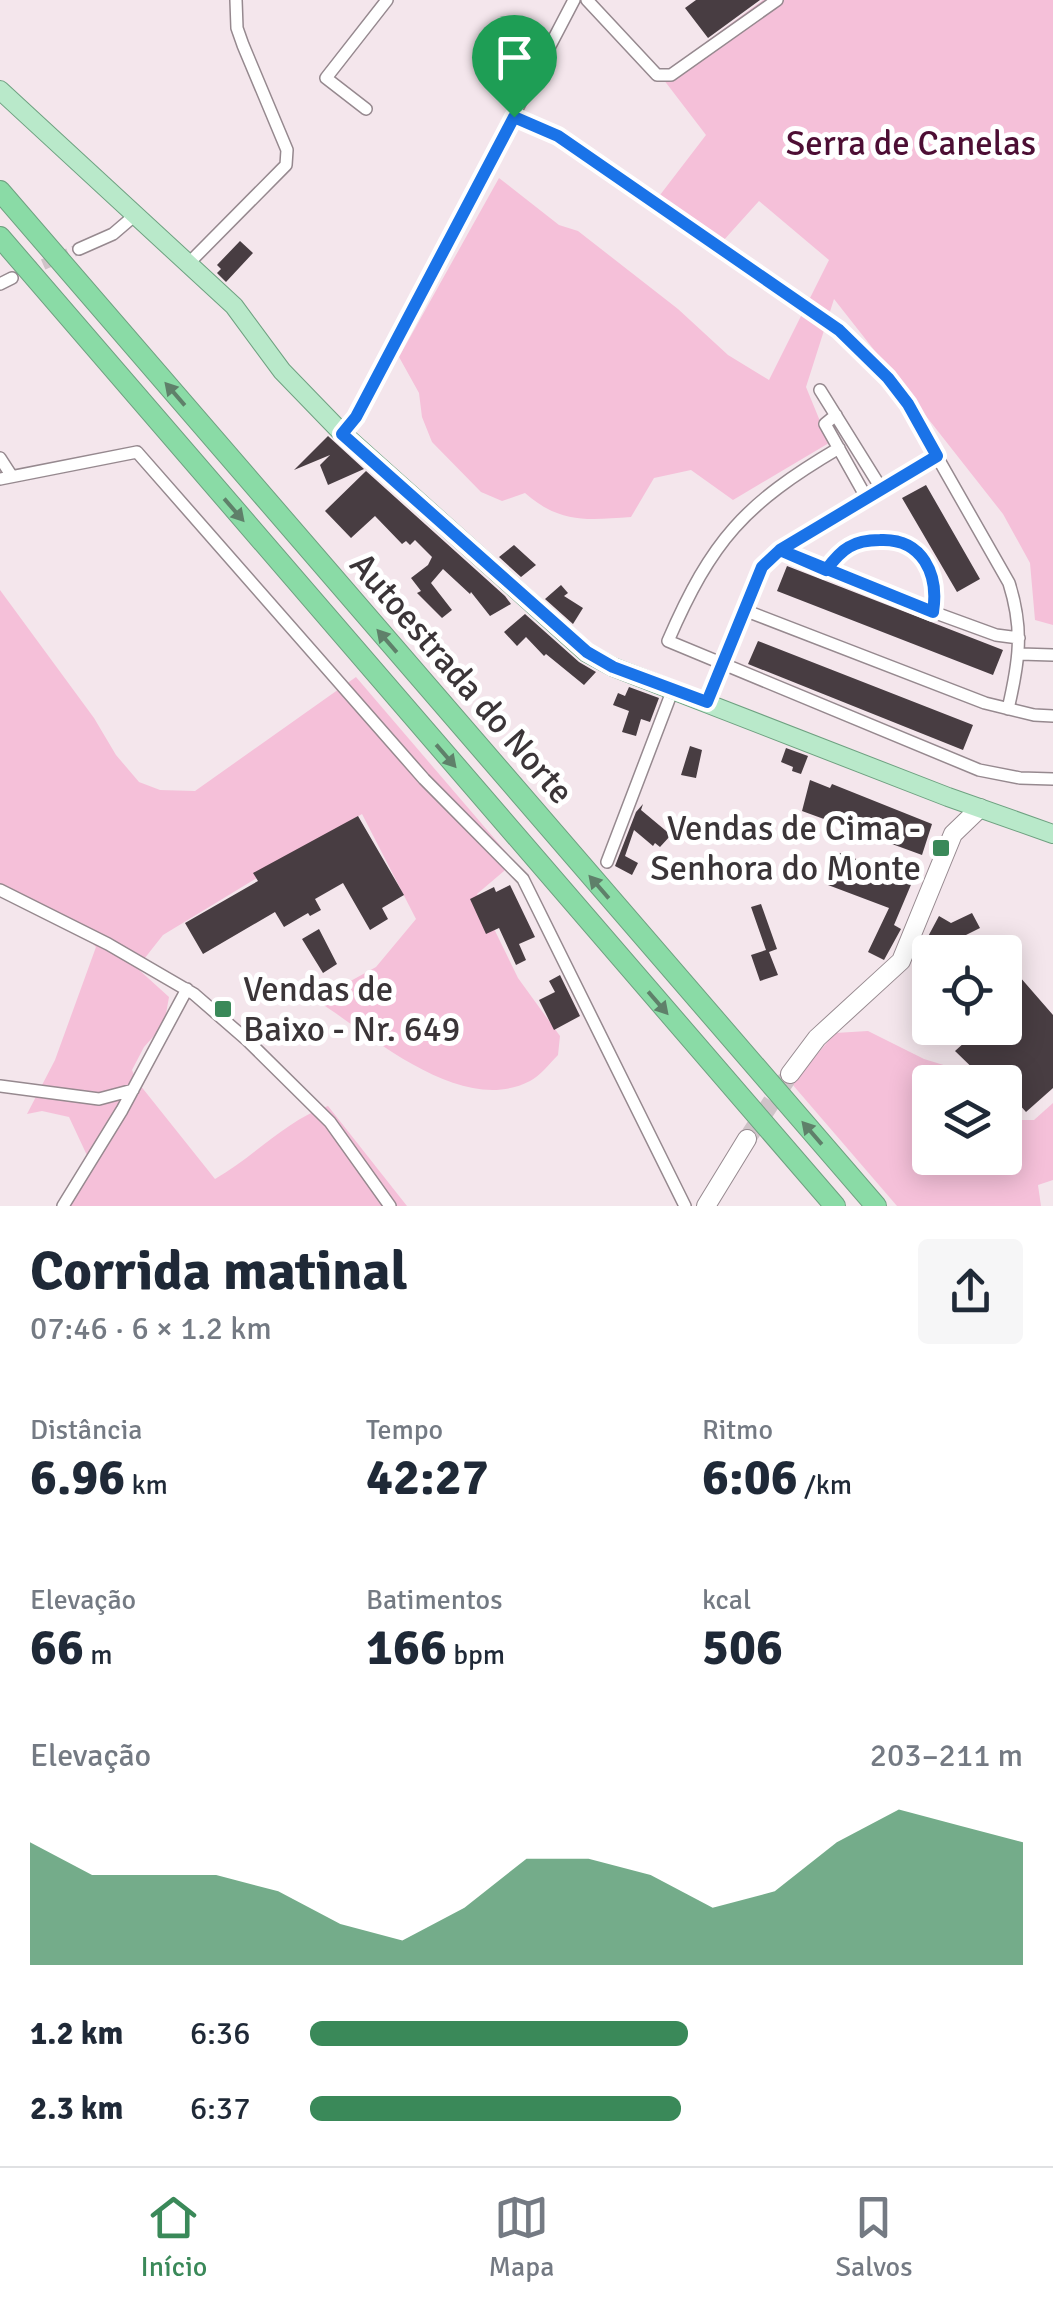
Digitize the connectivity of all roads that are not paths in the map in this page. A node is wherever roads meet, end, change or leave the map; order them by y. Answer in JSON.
{"nodes":[{"id":1,"x":236,"y":0,"type":"edge"},
{"id":2,"x":387,"y":0,"type":"edge"},
{"id":3,"x":574,"y":0,"type":"edge"},
{"id":4,"x":587,"y":0,"type":"edge"},
{"id":5,"x":777,"y":0,"type":"edge"},
{"id":6,"x":0,"y":90,"type":"edge"},
{"id":7,"x":366,"y":109,"type":"dead end"},
{"id":8,"x":514,"y":117,"type":"junction"},
{"id":9,"x":0,"y":191,"type":"edge"},
{"id":10,"x":134,"y":216,"type":"junction"},
{"id":11,"x":0,"y":236,"type":"edge"},
{"id":12,"x":79,"y":249,"type":"tunnel mouth"},
{"id":13,"x":188,"y":264,"type":"junction"},
{"id":14,"x":820,"y":390,"type":"dead end"},
{"id":15,"x":836,"y":415,"type":"junction"},
{"id":16,"x":342,"y":434,"type":"junction"},
{"id":17,"x":839,"y":448,"type":"junction"},
{"id":18,"x":937,"y":456,"type":"junction"},
{"id":19,"x":0,"y":458,"type":"edge"},
{"id":20,"x":6,"y":477,"type":"edge"},
{"id":21,"x":881,"y":488,"type":"junction"},
{"id":22,"x":866,"y":497,"type":"junction"},
{"id":23,"x":780,"y":550,"type":"junction"},
{"id":24,"x":826,"y":570,"type":"junction"},
{"id":25,"x":744,"y":610,"type":"junction"},
{"id":26,"x":933,"y":612,"type":"junction"},
{"id":27,"x":1020,"y":638,"type":"junction"},
{"id":28,"x":1020,"y":654,"type":"junction"},
{"id":29,"x":1053,"y":655,"type":"edge"},
{"id":30,"x":722,"y":665,"type":"junction"},
{"id":31,"x":673,"y":689,"type":"junction"},
{"id":32,"x":707,"y":702,"type":"junction"},
{"id":33,"x":1008,"y":709,"type":"junction"},
{"id":34,"x":1053,"y":716,"type":"edge"},
{"id":35,"x":1053,"y":778,"type":"edge"},
{"id":36,"x":948,"y":797,"type":"junction"},
{"id":37,"x":980,"y":808,"type":"junction"},
{"id":38,"x":954,"y":834,"type":"junction"},
{"id":39,"x":1053,"y":834,"type":"edge"},
{"id":40,"x":607,"y":862,"type":"dead end"},
{"id":41,"x":0,"y":890,"type":"edge"},
{"id":42,"x":187,"y":989,"type":"junction"},
{"id":43,"x":790,"y":1074,"type":"tunnel mouth"},
{"id":44,"x":0,"y":1086,"type":"edge"},
{"id":45,"x":133,"y":1090,"type":"junction"},
{"id":46,"x":747,"y":1139,"type":"tunnel mouth"},
{"id":47,"x":63,"y":1206,"type":"edge"},
{"id":48,"x":390,"y":1206,"type":"edge"},
{"id":49,"x":685,"y":1206,"type":"edge"},
{"id":50,"x":706,"y":1206,"type":"edge"},
{"id":51,"x":835,"y":1206,"type":"edge"},
{"id":52,"x":876,"y":1206,"type":"edge"}],
"edges":[{"from":1,"to":13,"type":"street"},
{"from":2,"to":7,"type":"street"},
{"from":3,"to":8,"type":"street"},
{"from":4,"to":5,"type":"street"},
{"from":6,"to":10,"type":"main road"},
{"from":8,"to":16,"type":"street"},
{"from":8,"to":18,"type":"street"},
{"from":52,"to":9,"type":"highway","name":"Autoestrada do Norte","one_way":true},
{"from":10,"to":12,"type":"street"},
{"from":10,"to":13,"type":"main road"},
{"from":11,"to":51,"type":"highway","name":"Autoestrada do Norte","one_way":true},
{"from":13,"to":16,"type":"main road"},
{"from":14,"to":15,"type":"street"},
{"from":15,"to":17,"type":"street"},
{"from":15,"to":21,"type":"street"},
{"from":16,"to":31,"type":"main road"},
{"from":17,"to":22,"type":"street"},
{"from":17,"to":30,"type":"street"},
{"from":18,"to":21,"type":"street"},
{"from":18,"to":27,"type":"street"},
{"from":19,"to":20,"type":"street"},
{"from":20,"to":49,"type":"street"},
{"from":21,"to":22,"type":"street"},
{"from":22,"to":23,"type":"street"},
{"from":23,"to":24,"type":"street"},
{"from":23,"to":25,"type":"street"},
{"from":24,"to":26,"type":"street"},
{"from":24,"to":26,"type":"street"},
{"from":25,"to":30,"type":"street"},
{"from":25,"to":33,"type":"street"},
{"from":26,"to":27,"type":"street"},
{"from":27,"to":28,"type":"street"},
{"from":28,"to":29,"type":"street"},
{"from":28,"to":33,"type":"street"},
{"from":30,"to":32,"type":"street"},
{"from":30,"to":35,"type":"street"},
{"from":31,"to":32,"type":"main road"},
{"from":31,"to":40,"type":"street"},
{"from":32,"to":36,"type":"main road"},
{"from":33,"to":34,"type":"street"},
{"from":36,"to":37,"type":"main road"},
{"from":36,"to":38,"type":"street"},
{"from":37,"to":38,"type":"street"},
{"from":37,"to":39,"type":"main road"},
{"from":38,"to":43,"type":"street"},
{"from":41,"to":42,"type":"street"},
{"from":42,"to":45,"type":"street"},
{"from":42,"to":48,"type":"street"},
{"from":44,"to":45,"type":"street"},
{"from":45,"to":47,"type":"street"},
{"from":46,"to":50,"type":"street"}]}
